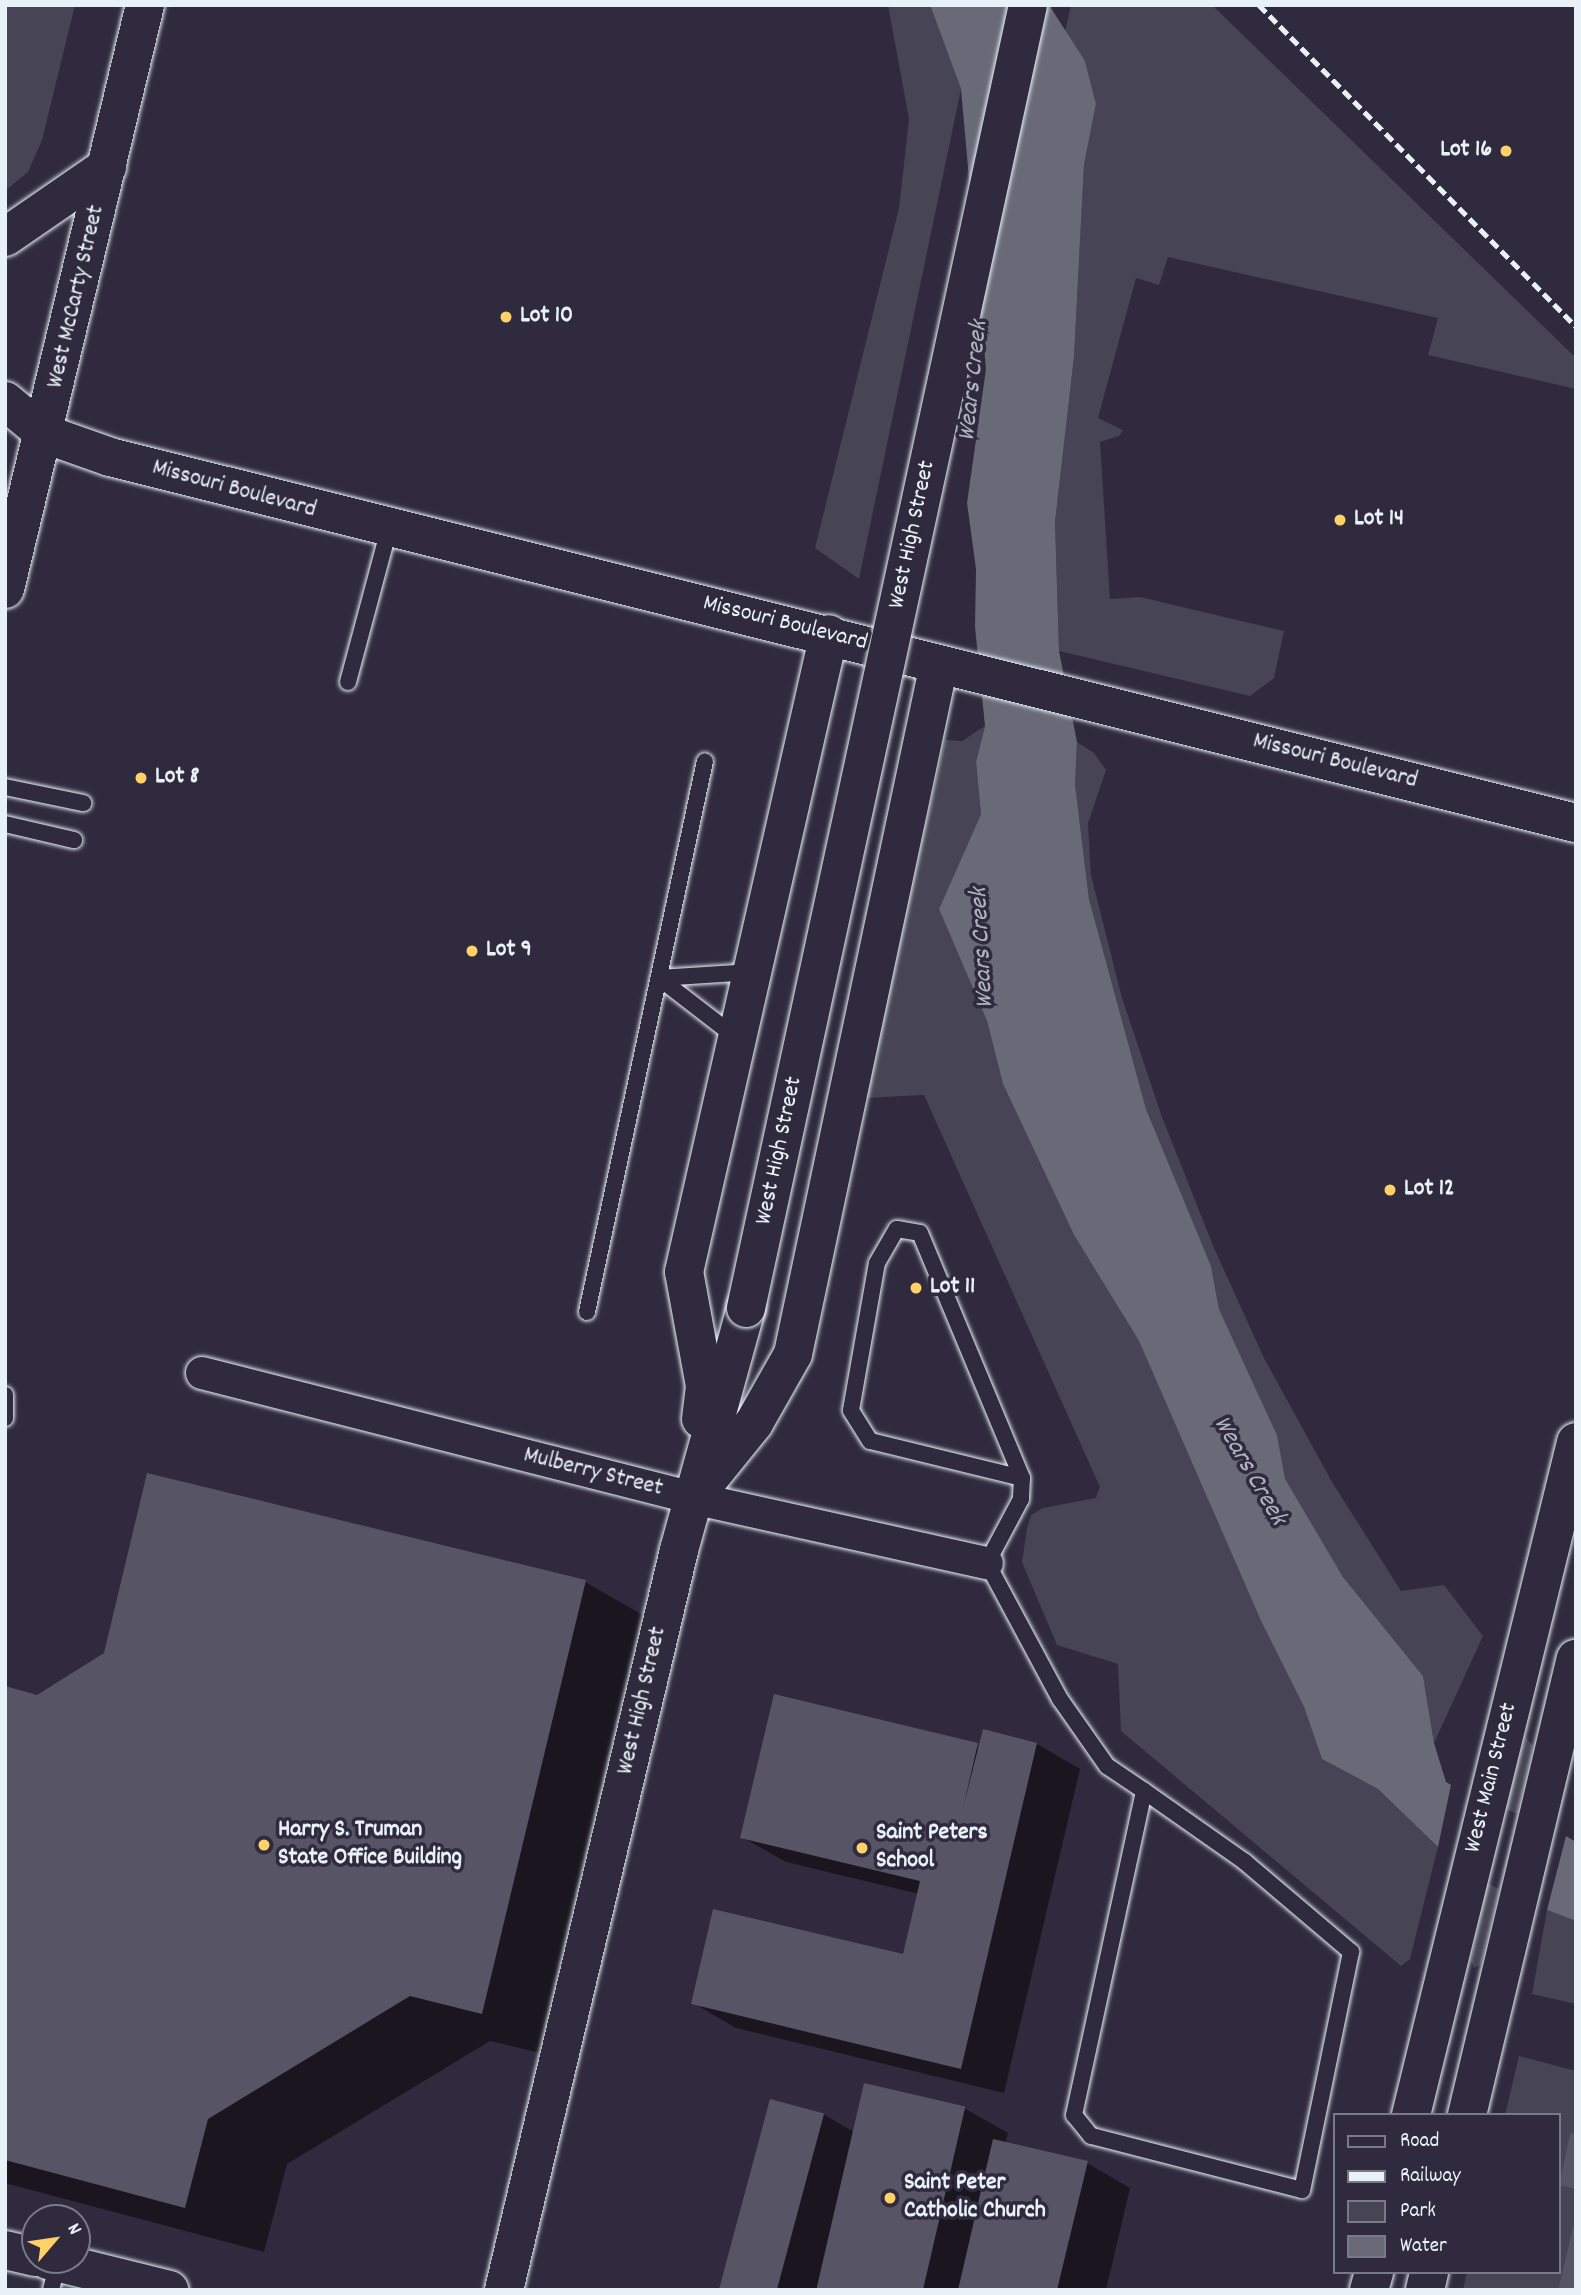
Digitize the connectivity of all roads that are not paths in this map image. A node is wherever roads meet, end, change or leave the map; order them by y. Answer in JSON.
{"nodes":[{"id":1,"x":145,"y":5,"type":"edge"},
{"id":2,"x":1028,"y":5,"type":"edge"},
{"id":3,"x":107,"y":167,"type":"junction"},
{"id":4,"x":5,"y":237,"type":"edge"},
{"id":5,"x":5,"y":401,"type":"edge"},
{"id":6,"x":45,"y":434,"type":"junction"},
{"id":7,"x":389,"y":529,"type":"junction"},
{"id":8,"x":5,"y":589,"type":"edge"},
{"id":9,"x":829,"y":634,"type":"junction"},
{"id":10,"x":939,"y":664,"type":"junction"},
{"id":11,"x":348,"y":682,"type":"dead end"},
{"id":12,"x":705,"y":761,"type":"dead end"},
{"id":13,"x":5,"y":787,"type":"edge"},
{"id":14,"x":83,"y":803,"type":"dead end"},
{"id":15,"x":1576,"y":823,"type":"edge"},
{"id":16,"x":5,"y":824,"type":"edge"},
{"id":17,"x":74,"y":840,"type":"dead end"},
{"id":18,"x":752,"y":972,"type":"junction"},
{"id":19,"x":659,"y":978,"type":"junction"},
{"id":20,"x":737,"y":1038,"type":"junction"},
{"id":21,"x":587,"y":1312,"type":"dead end"},
{"id":22,"x":202,"y":1373,"type":"dead end"},
{"id":23,"x":5,"y":1395,"type":"edge"},
{"id":24,"x":5,"y":1418,"type":"edge"},
{"id":25,"x":1576,"y":1442,"type":"edge"},
{"id":26,"x":1022,"y":1478,"type":"junction"},
{"id":27,"x":693,"y":1498,"type":"junction"},
{"id":28,"x":987,"y":1563,"type":"junction"},
{"id":29,"x":1574,"y":1673,"type":"edge"},
{"id":30,"x":1144,"y":1791,"type":"junction"},
{"id":31,"x":1411,"y":2113,"type":"edge"},
{"id":32,"x":1466,"y":2113,"type":"edge"},
{"id":33,"x":85,"y":2274,"type":"edge"},
{"id":34,"x":169,"y":2290,"type":"edge"},
{"id":35,"x":504,"y":2290,"type":"edge"}],
"edges":[{"from":1,"to":3,"type":"street","name":"West McCarty Street"},
{"from":2,"to":27,"type":"street","name":"West High Street","bridge":true},
{"from":3,"to":4,"type":"street"},
{"from":3,"to":6,"type":"street","name":"West McCarty Street"},
{"from":5,"to":6,"type":"street","name":"Missouri Boulevard"},
{"from":6,"to":7,"type":"street","name":"Missouri Boulevard"},
{"from":6,"to":8,"type":"street","name":"West McCarty Street"},
{"from":7,"to":9,"type":"street","name":"Missouri Boulevard"},
{"from":7,"to":11,"type":"lane"},
{"from":9,"to":10,"type":"street","name":"Missouri Boulevard"},
{"from":9,"to":18,"type":"street"},
{"from":10,"to":15,"type":"street","name":"Missouri Boulevard"},
{"from":10,"to":27,"type":"street"},
{"from":12,"to":19,"type":"lane"},
{"from":13,"to":14,"type":"lane"},
{"from":16,"to":17,"type":"lane"},
{"from":18,"to":19,"type":"lane"},
{"from":18,"to":20,"type":"street"},
{"from":19,"to":20,"type":"lane"},
{"from":19,"to":21,"type":"lane"},
{"from":20,"to":27,"type":"street"},
{"from":22,"to":27,"type":"street","name":"Mulberry Street"},
{"from":23,"to":24,"type":"lane"},
{"from":25,"to":31,"type":"street","name":"West Main Street"},
{"from":26,"to":26,"type":"lane"},
{"from":26,"to":28,"type":"lane"},
{"from":27,"to":28,"type":"street","name":"Mulberry Street"},
{"from":27,"to":35,"type":"street","name":"West High Street"},
{"from":28,"to":30,"type":"lane"},
{"from":29,"to":32,"type":"street"},
{"from":30,"to":30,"type":"lane"},
{"from":33,"to":34,"type":"street"}]}
